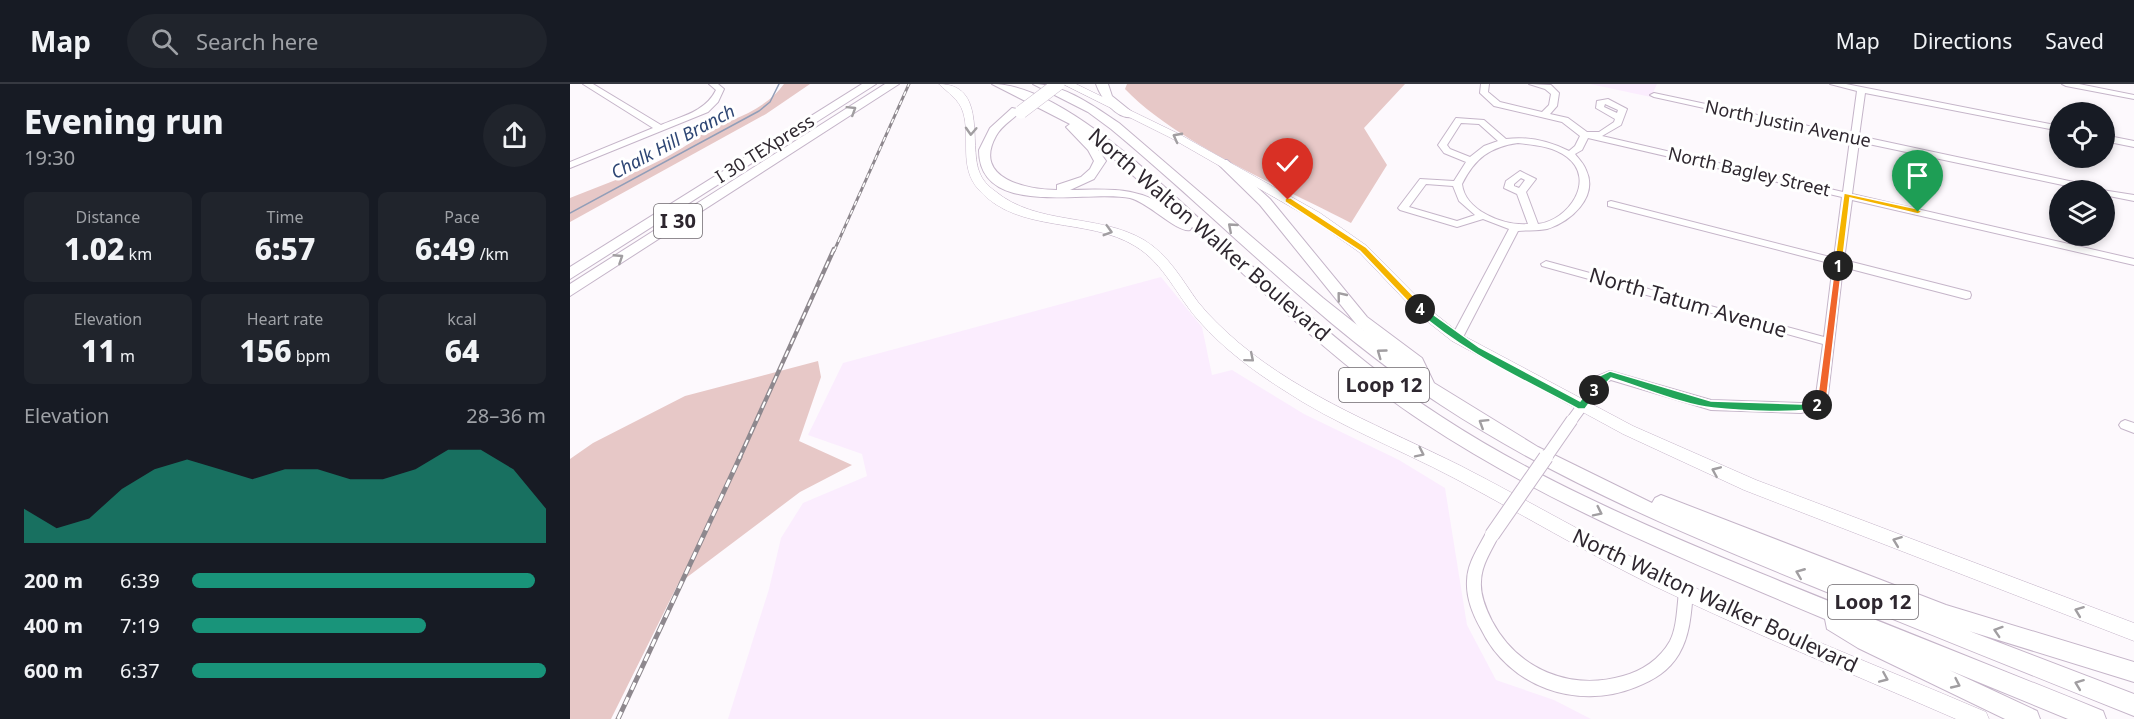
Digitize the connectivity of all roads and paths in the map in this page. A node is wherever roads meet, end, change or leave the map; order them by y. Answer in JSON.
{"nodes":[{"id":1,"x":587,"y":84,"type":"edge"},
{"id":2,"x":859,"y":84,"type":"edge"},
{"id":3,"x":870,"y":84,"type":"edge"},
{"id":4,"x":893,"y":84,"type":"edge"},
{"id":5,"x":944,"y":84,"type":"edge"},
{"id":6,"x":998,"y":84,"type":"edge"},
{"id":7,"x":1039,"y":84,"type":"edge"},
{"id":8,"x":1050,"y":84,"type":"edge"},
{"id":9,"x":1058,"y":84,"type":"edge"},
{"id":10,"x":1068,"y":84,"type":"edge"},
{"id":11,"x":1101,"y":84,"type":"edge"},
{"id":12,"x":1485,"y":84,"type":"edge"},
{"id":13,"x":1533,"y":84,"type":"edge"},
{"id":14,"x":1834,"y":84,"type":"edge"},
{"id":15,"x":2066,"y":84,"type":"edge"},
{"id":16,"x":717,"y":87,"type":"edge"},
{"id":17,"x":1861,"y":89,"type":"junction"},
{"id":18,"x":1654,"y":95,"type":"dead end"},
{"id":19,"x":2134,"y":97,"type":"edge"},
{"id":20,"x":1018,"y":111,"type":"junction"},
{"id":21,"x":1066,"y":113,"type":"junction"},
{"id":22,"x":1129,"y":115,"type":"junction"},
{"id":23,"x":1544,"y":115,"type":"junction"},
{"id":24,"x":1618,"y":118,"type":"dead end"},
{"id":25,"x":2049,"y":127,"type":"edge"},
{"id":26,"x":661,"y":129,"type":"junction"},
{"id":27,"x":1586,"y":135,"type":"junction"},
{"id":28,"x":1854,"y":138,"type":"junction"},
{"id":29,"x":2115,"y":140,"type":"edge"},
{"id":30,"x":1504,"y":142,"type":"junction"},
{"id":31,"x":2134,"y":144,"type":"edge"},
{"id":32,"x":764,"y":146,"type":"junction"},
{"id":33,"x":1571,"y":153,"type":"junction"},
{"id":34,"x":1470,"y":160,"type":"junction"},
{"id":35,"x":1223,"y":163,"type":"junction"},
{"id":36,"x":570,"y":164,"type":"edge"},
{"id":37,"x":2050,"y":180,"type":"edge"},
{"id":38,"x":1457,"y":184,"type":"junction"},
{"id":39,"x":1521,"y":192,"type":"dead end"},
{"id":40,"x":2115,"y":194,"type":"edge"},
{"id":41,"x":1846,"y":195,"type":"junction"},
{"id":42,"x":2134,"y":198,"type":"edge"},
{"id":43,"x":1611,"y":204,"type":"dead end"},
{"id":44,"x":1483,"y":216,"type":"junction"},
{"id":45,"x":1534,"y":227,"type":"junction"},
{"id":46,"x":1515,"y":228,"type":"junction"},
{"id":47,"x":1239,"y":261,"type":"junction"},
{"id":48,"x":1839,"y":262,"type":"junction"},
{"id":49,"x":2134,"y":262,"type":"edge"},
{"id":50,"x":1546,"y":264,"type":"dead end"},
{"id":51,"x":570,"y":266,"type":"edge"},
{"id":52,"x":570,"y":274,"type":"edge"},
{"id":53,"x":570,"y":291,"type":"edge"},
{"id":54,"x":1966,"y":295,"type":"dead end"},
{"id":55,"x":1457,"y":338,"type":"junction"},
{"id":56,"x":1829,"y":342,"type":"junction"},
{"id":57,"x":1428,"y":387,"type":"junction"},
{"id":58,"x":1582,"y":406,"type":"junction"},
{"id":59,"x":1614,"y":494,"type":"junction"},
{"id":60,"x":1686,"y":592,"type":"junction"},
{"id":61,"x":1798,"y":598,"type":"junction"},
{"id":62,"x":2134,"y":632,"type":"edge"},
{"id":63,"x":2134,"y":672,"type":"edge"},
{"id":64,"x":2134,"y":705,"type":"edge"},
{"id":65,"x":1979,"y":719,"type":"edge"},
{"id":66,"x":2029,"y":719,"type":"edge"},
{"id":67,"x":2095,"y":719,"type":"edge"}],
"edges":[{"from":1,"to":26,"type":"street"},
{"from":2,"to":32,"type":"highway","number":"I 30"},
{"from":3,"to":32,"type":"highway","name":"I 30 TEXpress"},
{"from":53,"to":4,"type":"highway","number":"I 30","one_way":true},
{"from":5,"to":60,"type":"main road","name":"North Walton Walker Boulevard","one_way":true},
{"from":6,"to":21,"type":"highway","name":"North Walton Walker Boulevard","number":"Loop 12"},
{"from":57,"to":7,"type":"highway","name":"North Walton Walker Boulevard","number":"Loop 12","one_way":true},
{"from":8,"to":20,"type":"highway"},
{"from":9,"to":20,"type":"highway","bridge":true},
{"from":10,"to":22,"type":"main road"},
{"from":11,"to":22,"type":"highway"},
{"from":12,"to":23,"type":"street","name":"North Bagley Street"},
{"from":13,"to":23,"type":"street"},
{"from":14,"to":17,"type":"street"},
{"from":15,"to":19,"type":"street"},
{"from":16,"to":26,"type":"street"},
{"from":17,"to":25,"type":"street"},
{"from":17,"to":28,"type":"street"},
{"from":18,"to":28,"type":"street","name":"North Justin Avenue"},
{"from":20,"to":21,"type":"highway"},
{"from":20,"to":47,"type":"highway"},
{"from":21,"to":47,"type":"highway","name":"North Walton Walker Boulevard","number":"Loop 12"},
{"from":35,"to":22,"type":"main road","one_way":true},
{"from":23,"to":27,"type":"street","name":"North Bagley Street"},
{"from":24,"to":27,"type":"street"},
{"from":26,"to":36,"type":"street"},
{"from":27,"to":33,"type":"street"},
{"from":27,"to":41,"type":"street","name":"North Bagley Street"},
{"from":28,"to":37,"type":"street","name":"North Justin Avenue"},
{"from":28,"to":41,"type":"street"},
{"from":29,"to":31,"type":"street"},
{"from":30,"to":33,"type":"street"},
{"from":30,"to":34,"type":"street"},
{"from":30,"to":34,"type":"street"},
{"from":32,"to":51,"type":"highway","number":"I 30"},
{"from":32,"to":52,"type":"highway","name":"I 30 TEXpress"},
{"from":33,"to":45,"type":"street"},
{"from":34,"to":38,"type":"street"},
{"from":35,"to":55,"type":"main road"},
{"from":57,"to":35,"type":"highway","one_way":true},
{"from":38,"to":44,"type":"street"},
{"from":38,"to":44,"type":"street"},
{"from":39,"to":45,"type":"street"},
{"from":40,"to":42,"type":"street"},
{"from":41,"to":48,"type":"street"},
{"from":41,"to":49,"type":"street","name":"North Bagley Street"},
{"from":43,"to":48,"type":"street"},
{"from":44,"to":46,"type":"street"},
{"from":45,"to":46,"type":"street"},
{"from":46,"to":55,"type":"street"},
{"from":47,"to":61,"type":"highway","name":"North Walton Walker Boulevard","number":"Loop 12","one_way":true},
{"from":48,"to":54,"type":"street"},
{"from":48,"to":56,"type":"street"},
{"from":50,"to":56,"type":"street","name":"North Tatum Avenue"},
{"from":55,"to":58,"type":"main road"},
{"from":56,"to":58,"type":"street"},
{"from":59,"to":57,"type":"highway","name":"North Walton Walker Boulevard","number":"Loop 12","one_way":true},
{"from":58,"to":60,"type":"street","bridge":true},
{"from":62,"to":58,"type":"main road","one_way":true},
{"from":63,"to":59,"type":"highway","one_way":true},
{"from":64,"to":59,"type":"highway","name":"North Walton Walker Boulevard","number":"Loop 12","one_way":true},
{"from":60,"to":65,"type":"main road","name":"North Walton Walker Boulevard","one_way":true},
{"from":61,"to":66,"type":"highway","one_way":true},
{"from":61,"to":67,"type":"highway","name":"North Walton Walker Boulevard","number":"Loop 12"}]}
